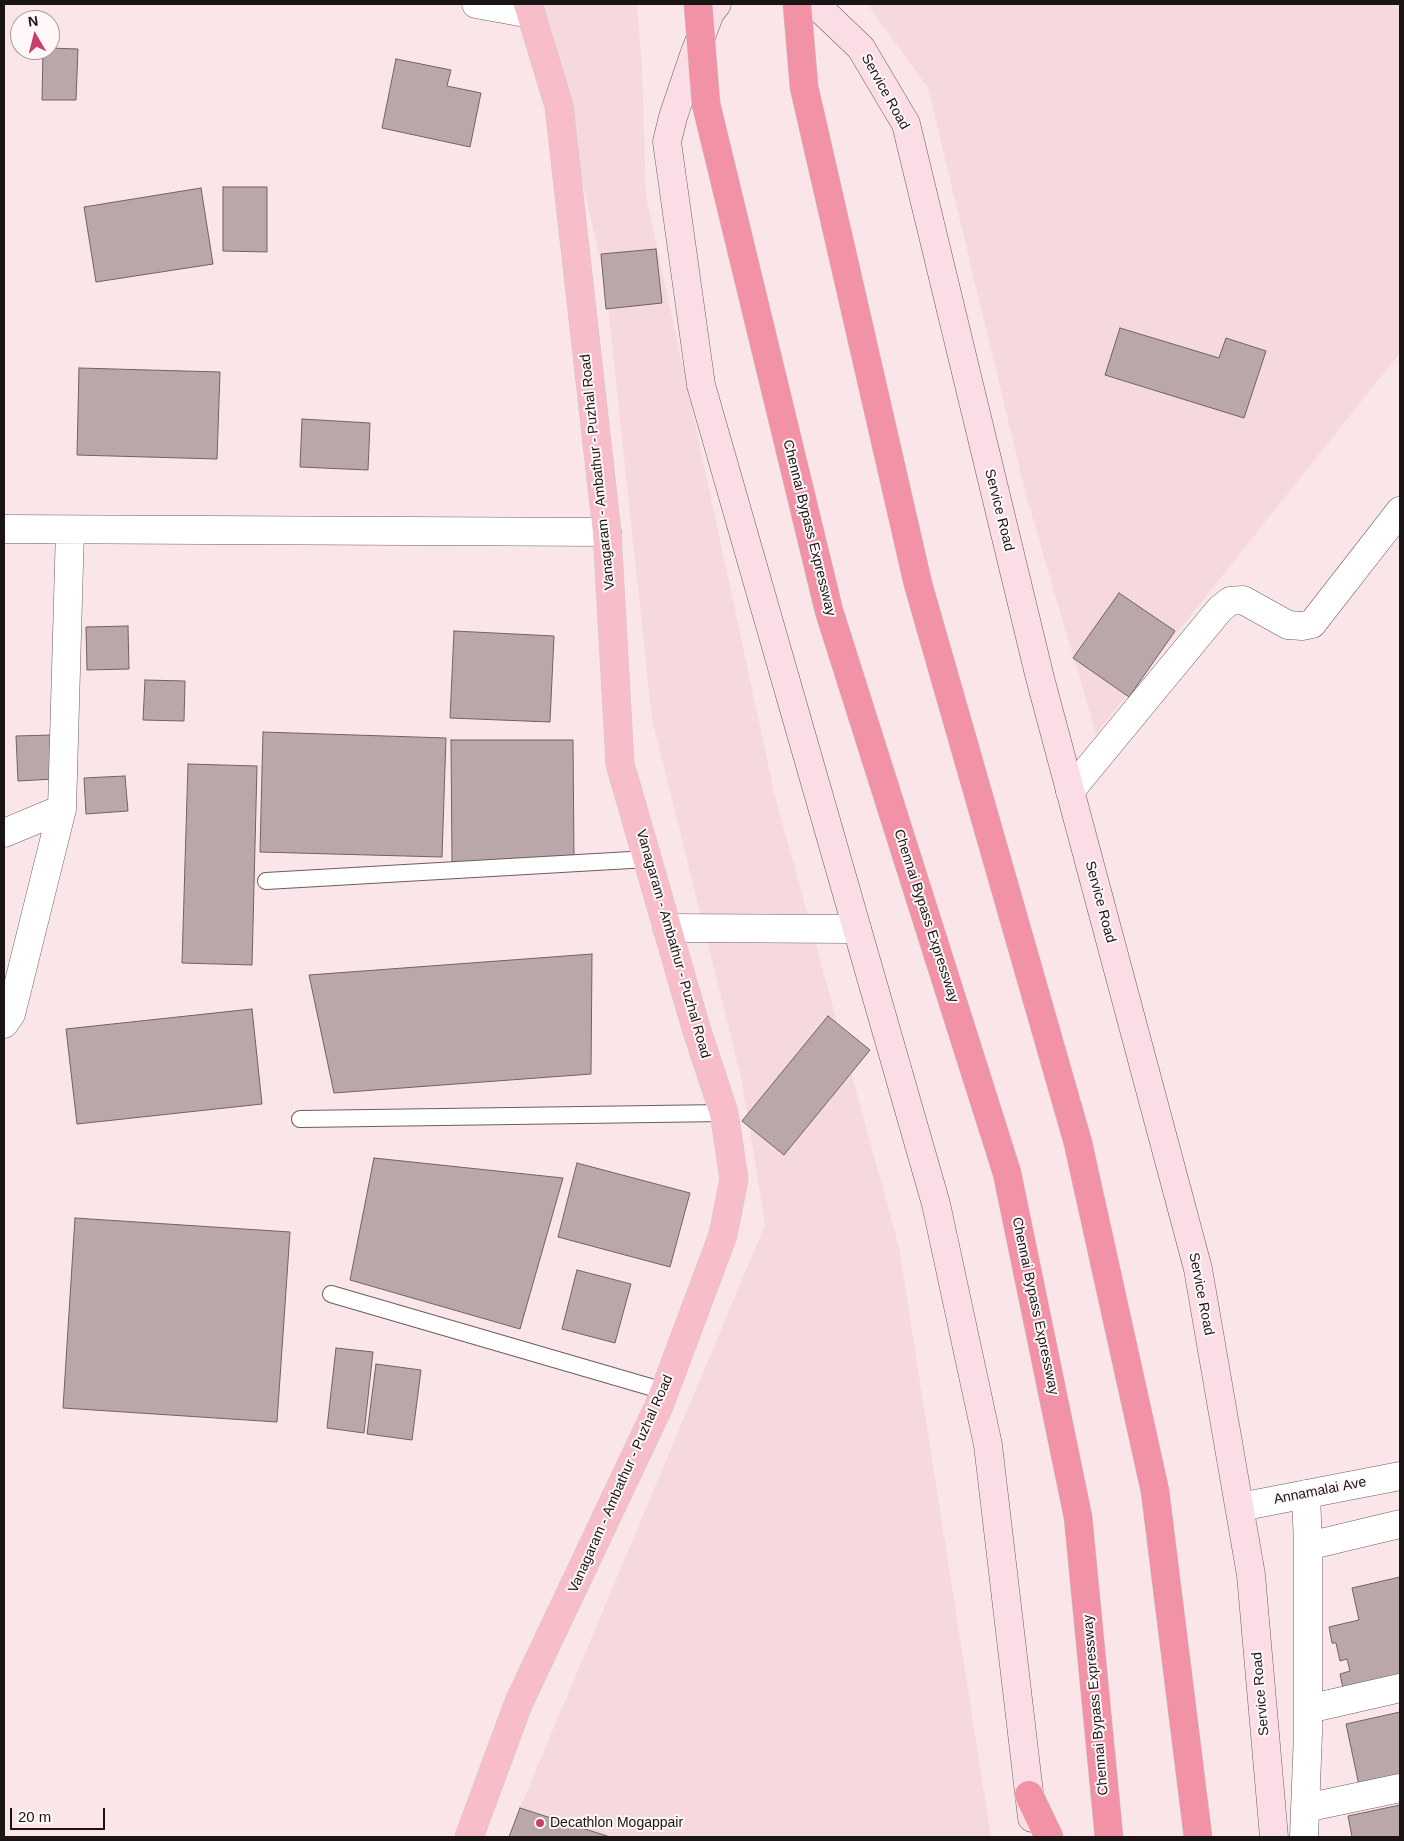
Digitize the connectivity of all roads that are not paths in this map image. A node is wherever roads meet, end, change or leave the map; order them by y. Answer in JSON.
{"nodes":[{"id":1,"x":476,"y":4,"type":"edge"},
{"id":2,"x":698,"y":4,"type":"edge"},
{"id":3,"x":717,"y":4,"type":"edge"},
{"id":4,"x":797,"y":4,"type":"edge"},
{"id":5,"x":815,"y":4,"type":"edge"},
{"id":6,"x":530,"y":9,"type":"edge"},
{"id":7,"x":1400,"y":511,"type":"edge"},
{"id":8,"x":4,"y":529,"type":"edge"},
{"id":9,"x":70,"y":530,"type":"junction"},
{"id":10,"x":607,"y":532,"type":"junction"},
{"id":11,"x":1070,"y":791,"type":"junction"},
{"id":12,"x":62,"y":809,"type":"junction"},
{"id":13,"x":4,"y":833,"type":"edge"},
{"id":14,"x":648,"y":859,"type":"junction"},
{"id":15,"x":266,"y":881,"type":"dead end"},
{"id":16,"x":667,"y":928,"type":"junction"},
{"id":17,"x":857,"y":929,"type":"junction"},
{"id":18,"x":4,"y":1024,"type":"edge"},
{"id":19,"x":724,"y":1113,"type":"junction"},
{"id":20,"x":300,"y":1119,"type":"dead end"},
{"id":21,"x":331,"y":1294,"type":"dead end"},
{"id":22,"x":664,"y":1391,"type":"junction"},
{"id":23,"x":1400,"y":1476,"type":"edge"},
{"id":24,"x":1306,"y":1494,"type":"junction"},
{"id":25,"x":1240,"y":1507,"type":"junction"},
{"id":26,"x":1400,"y":1524,"type":"edge"},
{"id":27,"x":1308,"y":1546,"type":"junction"},
{"id":28,"x":1400,"y":1688,"type":"edge"},
{"id":29,"x":1308,"y":1709,"type":"junction"},
{"id":30,"x":1400,"y":1788,"type":"edge"},
{"id":31,"x":1029,"y":1795,"type":"junction"},
{"id":32,"x":1305,"y":1808,"type":"junction"},
{"id":33,"x":469,"y":1837,"type":"edge"},
{"id":34,"x":1034,"y":1837,"type":"edge"},
{"id":35,"x":1049,"y":1837,"type":"edge"},
{"id":36,"x":1109,"y":1837,"type":"edge"},
{"id":37,"x":1198,"y":1837,"type":"edge"},
{"id":38,"x":1274,"y":1837,"type":"edge"},
{"id":39,"x":1304,"y":1837,"type":"edge"}],
"edges":[{"from":1,"to":6,"type":"street"},
{"from":2,"to":36,"type":"highway","name":"Chennai Bypass Expressway","bridge":true},
{"from":3,"to":17,"type":"street"},
{"from":4,"to":37,"type":"highway"},
{"from":5,"to":11,"type":"street","name":"Service Road"},
{"from":6,"to":10,"type":"main road","name":"Vanagaram - Ambathur - Puzhal Road"},
{"from":7,"to":11,"type":"street"},
{"from":8,"to":9,"type":"street"},
{"from":9,"to":10,"type":"street"},
{"from":9,"to":12,"type":"street"},
{"from":10,"to":14,"type":"main road","name":"Vanagaram - Ambathur - Puzhal Road"},
{"from":11,"to":25,"type":"street","name":"Service Road"},
{"from":12,"to":13,"type":"street"},
{"from":12,"to":18,"type":"street"},
{"from":14,"to":15,"type":"lane"},
{"from":14,"to":16,"type":"main road","name":"Vanagaram - Ambathur - Puzhal Road"},
{"from":16,"to":17,"type":"street"},
{"from":16,"to":19,"type":"main road","name":"Vanagaram - Ambathur - Puzhal Road"},
{"from":17,"to":31,"type":"street"},
{"from":19,"to":20,"type":"lane"},
{"from":19,"to":22,"type":"main road","name":"Vanagaram - Ambathur - Puzhal Road"},
{"from":21,"to":22,"type":"lane"},
{"from":22,"to":33,"type":"main road","name":"Vanagaram - Ambathur - Puzhal Road"},
{"from":23,"to":24,"type":"street","name":"Annamalai Ave"},
{"from":24,"to":25,"type":"street","name":"Annamalai Ave"},
{"from":24,"to":27,"type":"street"},
{"from":25,"to":38,"type":"street","name":"Service Road"},
{"from":26,"to":27,"type":"street"},
{"from":27,"to":29,"type":"street"},
{"from":28,"to":29,"type":"street"},
{"from":29,"to":32,"type":"street"},
{"from":30,"to":32,"type":"street"},
{"from":31,"to":34,"type":"street"},
{"from":31,"to":35,"type":"highway"},
{"from":32,"to":39,"type":"street"}]}
